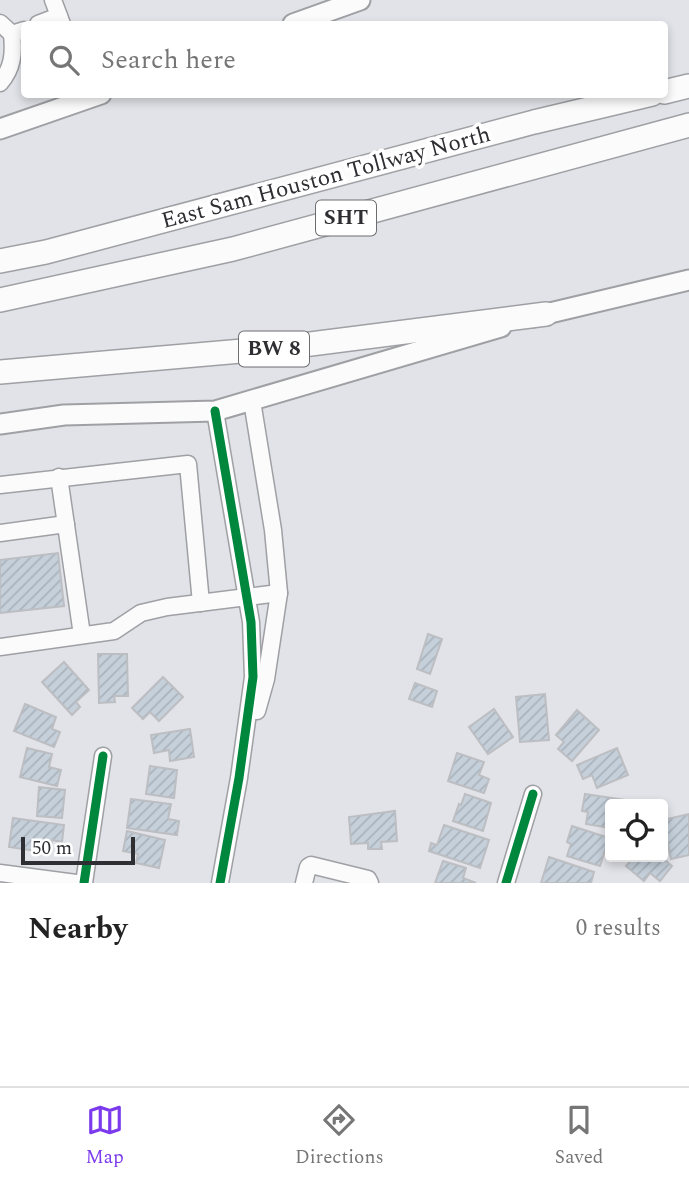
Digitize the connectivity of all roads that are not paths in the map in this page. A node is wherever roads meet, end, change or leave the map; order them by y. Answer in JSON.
{"nodes":[{"id":1,"x":53,"y":0,"type":"edge"},
{"id":2,"x":360,"y":0,"type":"edge"},
{"id":3,"x":61,"y":20,"type":"edge"},
{"id":4,"x":301,"y":21,"type":"edge"},
{"id":5,"x":12,"y":29,"type":"edge"},
{"id":6,"x":0,"y":83,"type":"edge"},
{"id":7,"x":689,"y":86,"type":"edge"},
{"id":8,"x":668,"y":91,"type":"edge"},
{"id":9,"x":87,"y":98,"type":"edge"},
{"id":10,"x":635,"y":98,"type":"edge"},
{"id":11,"x":689,"y":125,"type":"edge"},
{"id":12,"x":0,"y":129,"type":"edge"},
{"id":13,"x":0,"y":261,"type":"edge"},
{"id":14,"x":689,"y":280,"type":"edge"},
{"id":15,"x":0,"y":300,"type":"edge"},
{"id":16,"x":546,"y":314,"type":"junction"},
{"id":17,"x":0,"y":372,"type":"edge"},
{"id":18,"x":252,"y":401,"type":"junction"},
{"id":19,"x":215,"y":411,"type":"junction"},
{"id":20,"x":0,"y":424,"type":"edge"},
{"id":21,"x":59,"y":477,"type":"junction"},
{"id":22,"x":0,"y":485,"type":"edge"},
{"id":23,"x":66,"y":524,"type":"junction"},
{"id":24,"x":0,"y":533,"type":"edge"},
{"id":25,"x":279,"y":593,"type":"junction"},
{"id":26,"x":246,"y":597,"type":"junction"},
{"id":27,"x":201,"y":603,"type":"junction"},
{"id":28,"x":82,"y":635,"type":"junction"},
{"id":29,"x":0,"y":647,"type":"edge"},
{"id":30,"x":103,"y":756,"type":"dead end"},
{"id":31,"x":239,"y":778,"type":"junction"},
{"id":32,"x":533,"y":794,"type":"dead end"},
{"id":33,"x":0,"y":873,"type":"edge"},
{"id":34,"x":76,"y":883,"type":"edge"},
{"id":35,"x":84,"y":883,"type":"edge"},
{"id":36,"x":220,"y":883,"type":"edge"},
{"id":37,"x":304,"y":883,"type":"edge"},
{"id":38,"x":370,"y":883,"type":"edge"},
{"id":39,"x":506,"y":883,"type":"edge"}],
"edges":[{"from":1,"to":3,"type":"street"},
{"from":2,"to":4,"type":"main road"},
{"from":5,"to":6,"type":"street"},
{"from":7,"to":8,"type":"highway"},
{"from":9,"to":12,"type":"main road"},
{"from":10,"to":13,"type":"highway","name":"East Sam Houston Tollway North","number":"SHT"},
{"from":11,"to":15,"type":"highway","name":"East Sam Houston Tollway North","number":"SHT"},
{"from":14,"to":16,"type":"main road","number":"BW 8"},
{"from":16,"to":17,"type":"highway","number":"BW 8"},
{"from":16,"to":18,"type":"main road","number":"BW 8"},
{"from":18,"to":19,"type":"main road","number":"BW 8"},
{"from":18,"to":25,"type":"street"},
{"from":19,"to":20,"type":"main road","number":"BW 8"},
{"from":19,"to":26,"type":"street"},
{"from":21,"to":22,"type":"street"},
{"from":21,"to":23,"type":"street"},
{"from":21,"to":27,"type":"street"},
{"from":23,"to":24,"type":"street"},
{"from":23,"to":28,"type":"street"},
{"from":25,"to":26,"type":"street"},
{"from":25,"to":31,"type":"street"},
{"from":26,"to":27,"type":"street"},
{"from":26,"to":31,"type":"street"},
{"from":27,"to":28,"type":"street"},
{"from":28,"to":29,"type":"street"},
{"from":30,"to":35,"type":"street"},
{"from":31,"to":36,"type":"street"},
{"from":32,"to":39,"type":"street"},
{"from":33,"to":34,"type":"street"},
{"from":37,"to":38,"type":"street"}]}
